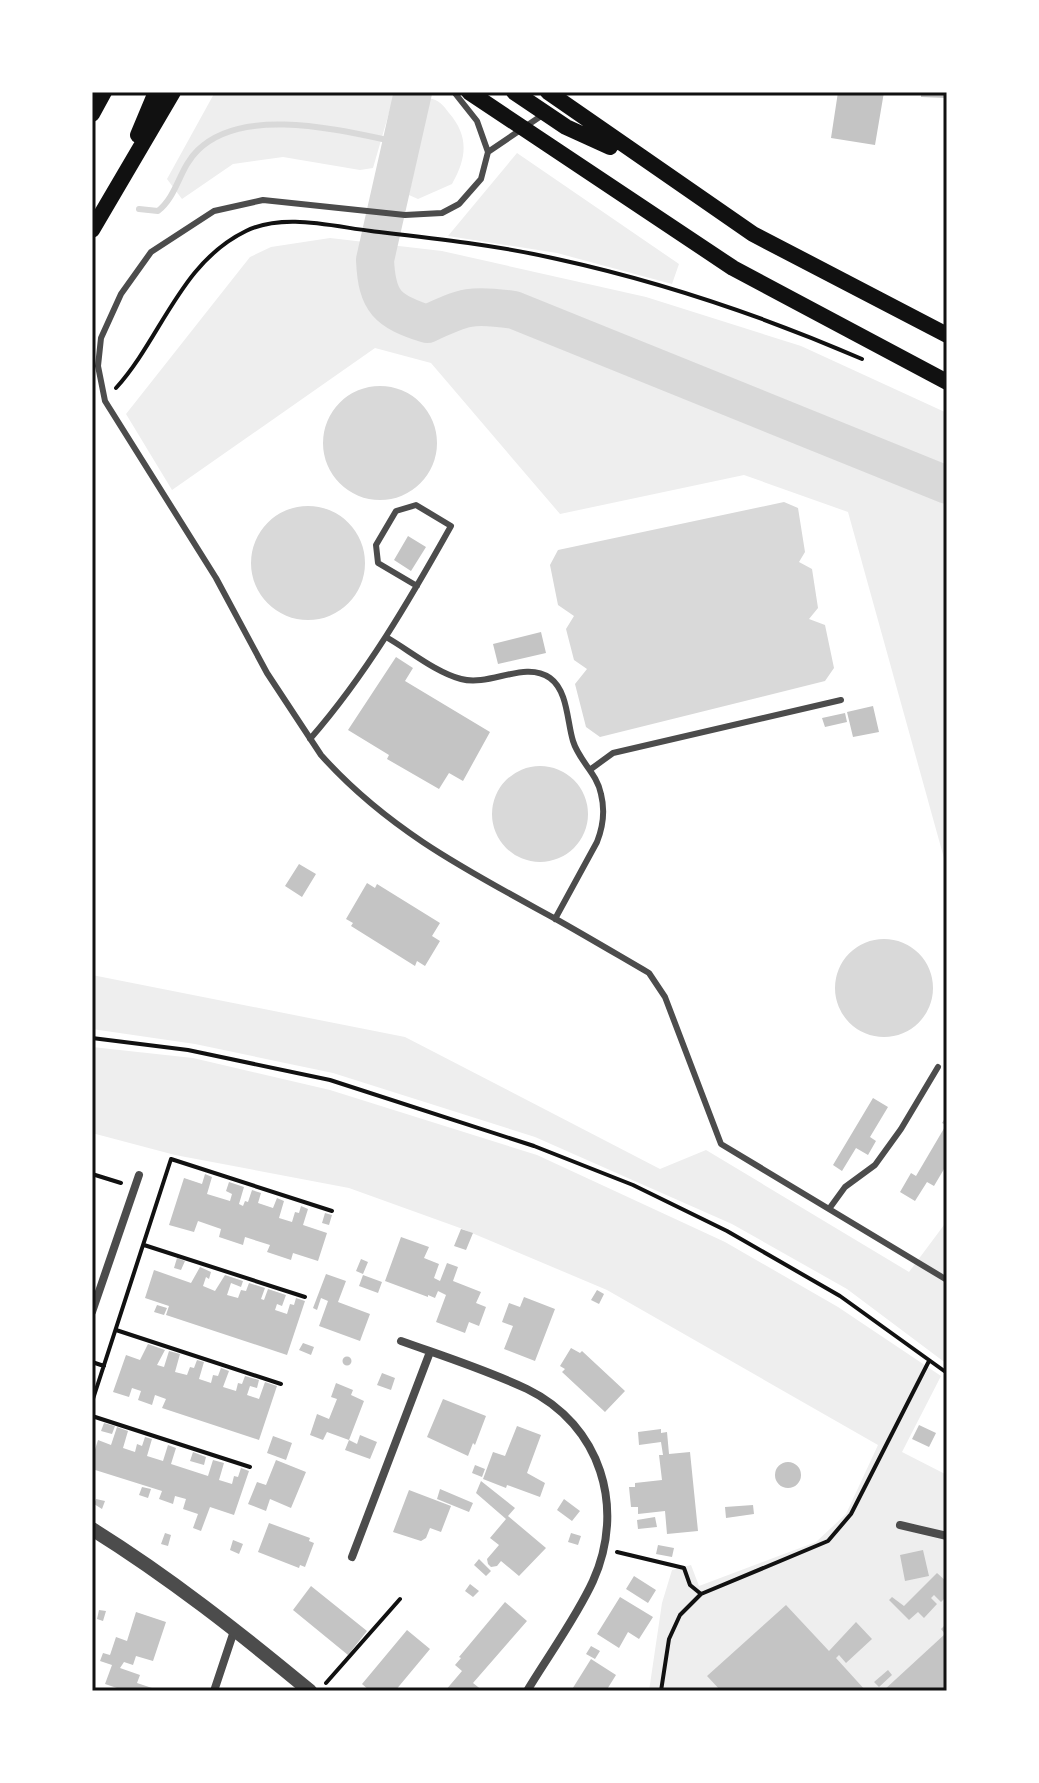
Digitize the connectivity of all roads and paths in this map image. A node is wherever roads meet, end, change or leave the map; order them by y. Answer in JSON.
{"nodes":[{"id":1,"x":104,"y":92,"type":"edge"},
{"id":2,"x":156,"y":92,"type":"edge"},
{"id":3,"x":173,"y":92,"type":"edge"},
{"id":4,"x":454,"y":92,"type":"edge"},
{"id":5,"x":469,"y":92,"type":"edge"},
{"id":6,"x":514,"y":92,"type":"edge"},
{"id":7,"x":548,"y":92,"type":"edge"},
{"id":8,"x":92,"y":114,"type":"edge"},
{"id":9,"x":544,"y":114,"type":"junction"},
{"id":10,"x":521,"y":127,"type":"junction"},
{"id":11,"x":488,"y":152,"type":"junction"},
{"id":12,"x":651,"y":166,"type":"junction"},
{"id":13,"x":116,"y":192,"type":"junction"},
{"id":14,"x":92,"y":230,"type":"edge"},
{"id":15,"x":947,"y":335,"type":"edge"},
{"id":16,"x":862,"y":360,"type":"dead end"},
{"id":17,"x":947,"y":382,"type":"edge"},
{"id":18,"x":105,"y":401,"type":"junction"},
{"id":19,"x":417,"y":586,"type":"junction"},
{"id":20,"x":386,"y":637,"type":"junction"},
{"id":21,"x":841,"y":700,"type":"dead end"},
{"id":22,"x":310,"y":739,"type":"junction"},
{"id":23,"x":591,"y":769,"type":"junction"},
{"id":24,"x":555,"y":919,"type":"junction"},
{"id":25,"x":92,"y":1038,"type":"edge"},
{"id":26,"x":938,"y":1067,"type":"dead end"},
{"id":27,"x":92,"y":1174,"type":"edge"},
{"id":28,"x":139,"y":1175,"type":"dead end"},
{"id":29,"x":135,"y":1187,"type":"junction"},
{"id":30,"x":829,"y":1209,"type":"junction"},
{"id":31,"x":332,"y":1211,"type":"dead end"},
{"id":32,"x":144,"y":1245,"type":"junction"},
{"id":33,"x":947,"y":1280,"type":"edge"},
{"id":34,"x":305,"y":1297,"type":"dead end"},
{"id":35,"x":92,"y":1312,"type":"edge"},
{"id":36,"x":116,"y":1330,"type":"junction"},
{"id":37,"x":401,"y":1341,"type":"dead end"},
{"id":38,"x":430,"y":1352,"type":"junction"},
{"id":39,"x":930,"y":1360,"type":"junction"},
{"id":40,"x":92,"y":1362,"type":"edge"},
{"id":41,"x":104,"y":1366,"type":"junction"},
{"id":42,"x":947,"y":1373,"type":"edge"},
{"id":43,"x":281,"y":1384,"type":"dead end"},
{"id":44,"x":92,"y":1402,"type":"edge"},
{"id":45,"x":92,"y":1416,"type":"edge"},
{"id":46,"x":250,"y":1467,"type":"dead end"},
{"id":47,"x":900,"y":1525,"type":"dead end"},
{"id":48,"x":92,"y":1529,"type":"edge"},
{"id":49,"x":947,"y":1536,"type":"edge"},
{"id":50,"x":605,"y":1549,"type":"junction"},
{"id":51,"x":352,"y":1557,"type":"dead end"},
{"id":52,"x":701,"y":1594,"type":"junction"},
{"id":53,"x":400,"y":1599,"type":"dead end"},
{"id":54,"x":235,"y":1628,"type":"junction"},
{"id":55,"x":214,"y":1691,"type":"edge"},
{"id":56,"x":310,"y":1691,"type":"edge"},
{"id":57,"x":319,"y":1691,"type":"edge"},
{"id":58,"x":527,"y":1691,"type":"edge"},
{"id":59,"x":661,"y":1691,"type":"edge"}],
"edges":[{"from":1,"to":8,"type":"main road"},
{"from":2,"to":13,"type":"main road"},
{"from":3,"to":13,"type":"main road"},
{"from":4,"to":11,"type":"lane"},
{"from":5,"to":10,"type":"main road"},
{"from":6,"to":9,"type":"main road"},
{"from":7,"to":12,"type":"main road"},
{"from":9,"to":10,"type":"lane"},
{"from":9,"to":12,"type":"main road"},
{"from":10,"to":11,"type":"lane"},
{"from":10,"to":17,"type":"main road"},
{"from":11,"to":18,"type":"lane"},
{"from":12,"to":15,"type":"main road"},
{"from":13,"to":14,"type":"main road"},
{"from":16,"to":18,"type":"path"},
{"from":18,"to":22,"type":"lane"},
{"from":19,"to":19,"type":"lane"},
{"from":19,"to":20,"type":"lane"},
{"from":20,"to":22,"type":"lane"},
{"from":20,"to":23,"type":"lane"},
{"from":21,"to":23,"type":"lane"},
{"from":22,"to":24,"type":"lane"},
{"from":23,"to":24,"type":"lane"},
{"from":24,"to":30,"type":"lane"},
{"from":25,"to":39,"type":"path"},
{"from":26,"to":30,"type":"lane"},
{"from":27,"to":29,"type":"path"},
{"from":28,"to":29,"type":"street"},
{"from":29,"to":35,"type":"street"},
{"from":30,"to":33,"type":"lane"},
{"from":31,"to":32,"type":"path"},
{"from":32,"to":34,"type":"path"},
{"from":32,"to":36,"type":"path"},
{"from":36,"to":41,"type":"path"},
{"from":36,"to":43,"type":"path"},
{"from":37,"to":38,"type":"street"},
{"from":38,"to":50,"type":"street"},
{"from":38,"to":51,"type":"street"},
{"from":39,"to":42,"type":"path"},
{"from":39,"to":52,"type":"path"},
{"from":40,"to":41,"type":"path"},
{"from":41,"to":44,"type":"path"},
{"from":45,"to":46,"type":"path"},
{"from":47,"to":49,"type":"street"},
{"from":48,"to":54,"type":"street"},
{"from":50,"to":52,"type":"path"},
{"from":50,"to":58,"type":"street"},
{"from":52,"to":59,"type":"path"},
{"from":53,"to":57,"type":"path"},
{"from":54,"to":55,"type":"street"},
{"from":54,"to":56,"type":"street"}]}
